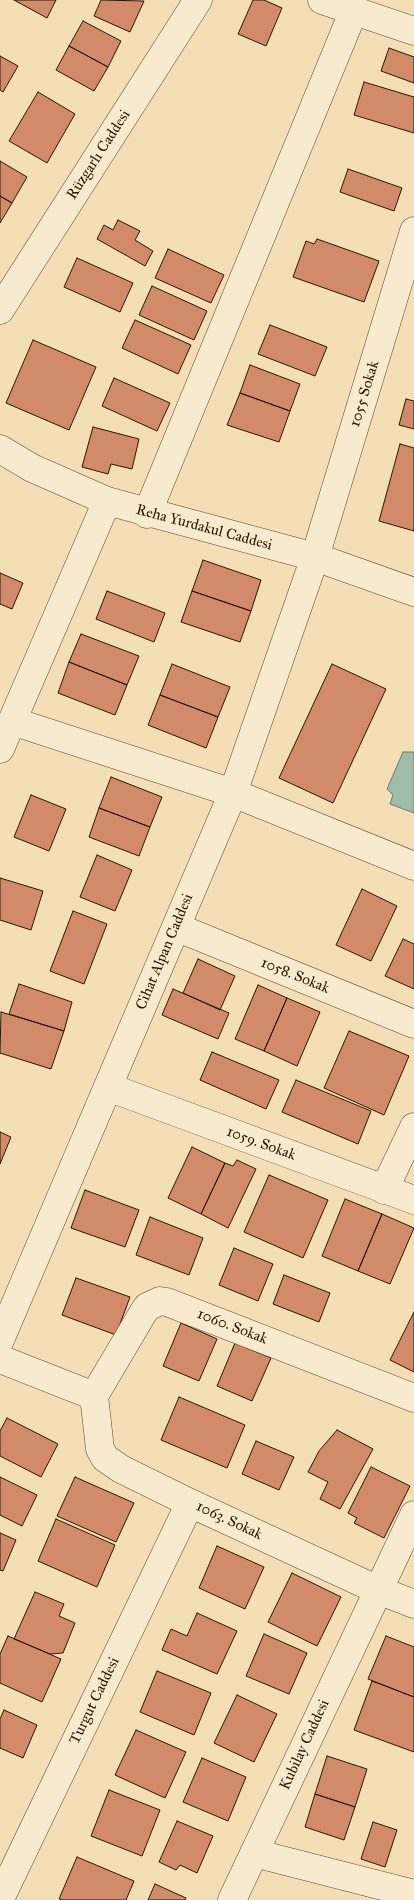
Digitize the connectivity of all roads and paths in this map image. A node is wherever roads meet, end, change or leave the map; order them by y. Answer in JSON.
{"nodes":[{"id":1,"x":198,"y":0,"type":"edge"},
{"id":2,"x":322,"y":0,"type":"edge"},
{"id":3,"x":354,"y":10,"type":"junction"},
{"id":4,"x":414,"y":31,"type":"edge"},
{"id":5,"x":414,"y":231,"type":"edge"},
{"id":6,"x":403,"y":306,"type":"edge"},
{"id":7,"x":0,"y":310,"type":"edge"},
{"id":8,"x":0,"y":449,"type":"edge"},
{"id":9,"x":107,"y":501,"type":"junction"},
{"id":10,"x":148,"y":514,"type":"junction"},
{"id":11,"x":315,"y":557,"type":"junction"},
{"id":12,"x":414,"y":592,"type":"edge"},
{"id":13,"x":12,"y":721,"type":"junction"},
{"id":14,"x":0,"y":749,"type":"edge"},
{"id":15,"x":232,"y":793,"type":"junction"},
{"id":16,"x":414,"y":866,"type":"edge"},
{"id":17,"x":176,"y":927,"type":"junction"},
{"id":18,"x":414,"y":1024,"type":"edge"},
{"id":19,"x":108,"y":1087,"type":"junction"},
{"id":20,"x":414,"y":1127,"type":"edge"},
{"id":21,"x":384,"y":1190,"type":"junction"},
{"id":22,"x":414,"y":1200,"type":"edge"},
{"id":23,"x":3,"y":1326,"type":"edge"},
{"id":24,"x":0,"y":1359,"type":"edge"},
{"id":25,"x":94,"y":1396,"type":"junction"},
{"id":26,"x":414,"y":1398,"type":"edge"},
{"id":27,"x":190,"y":1503,"type":"junction"},
{"id":28,"x":414,"y":1515,"type":"edge"},
{"id":29,"x":378,"y":1590,"type":"junction"},
{"id":30,"x":414,"y":1604,"type":"edge"},
{"id":31,"x":254,"y":1854,"type":"junction"},
{"id":32,"x":414,"y":1894,"type":"edge"},
{"id":33,"x":0,"y":1899,"type":"edge"},
{"id":34,"x":232,"y":1900,"type":"edge"}],
"edges":[{"from":1,"to":7,"type":"street","name":"Rüzgarlı Caddesi"},
{"from":2,"to":3,"type":"street"},
{"from":3,"to":4,"type":"street"},
{"from":3,"to":10,"type":"street"},
{"from":5,"to":6,"type":"street","name":"1055 Sokak"},
{"from":6,"to":11,"type":"street","name":"1055 Sokak"},
{"from":8,"to":9,"type":"street","name":"Reha Yurdakul Caddesi"},
{"from":9,"to":10,"type":"street","name":"Reha Yurdakul Caddesi"},
{"from":9,"to":13,"type":"street"},
{"from":10,"to":11,"type":"street","name":"Reha Yurdakul Caddesi"},
{"from":11,"to":12,"type":"street","name":"Reha Yurdakul Caddesi"},
{"from":11,"to":15,"type":"street","name":"Cihat Alpan Caddesi"},
{"from":13,"to":14,"type":"street"},
{"from":13,"to":15,"type":"street"},
{"from":15,"to":16,"type":"street"},
{"from":15,"to":17,"type":"street","name":"Cihat Alpan Caddesi"},
{"from":17,"to":18,"type":"street","name":"1058. Sokak"},
{"from":17,"to":19,"type":"street","name":"Cihat Alpan Caddesi"},
{"from":19,"to":21,"type":"street","name":"1059. Sokak"},
{"from":19,"to":23,"type":"street","name":"Cihat Alpan Caddesi"},
{"from":20,"to":21,"type":"street"},
{"from":21,"to":22,"type":"street","name":"1059. Sokak"},
{"from":24,"to":25,"type":"street"},
{"from":25,"to":26,"type":"street","name":"1060. Sokak"},
{"from":25,"to":27,"type":"street","name":"1063. Sokak"},
{"from":27,"to":29,"type":"street","name":"1063. Sokak"},
{"from":27,"to":33,"type":"street","name":"Turgut Caddesi"},
{"from":28,"to":29,"type":"street","name":"Kubilay Caddesi"},
{"from":29,"to":30,"type":"street","name":"1063. Sokak"},
{"from":29,"to":31,"type":"street","name":"Kubilay Caddesi"},
{"from":31,"to":32,"type":"street"},
{"from":31,"to":34,"type":"street","name":"Kubilay Caddesi"}]}
